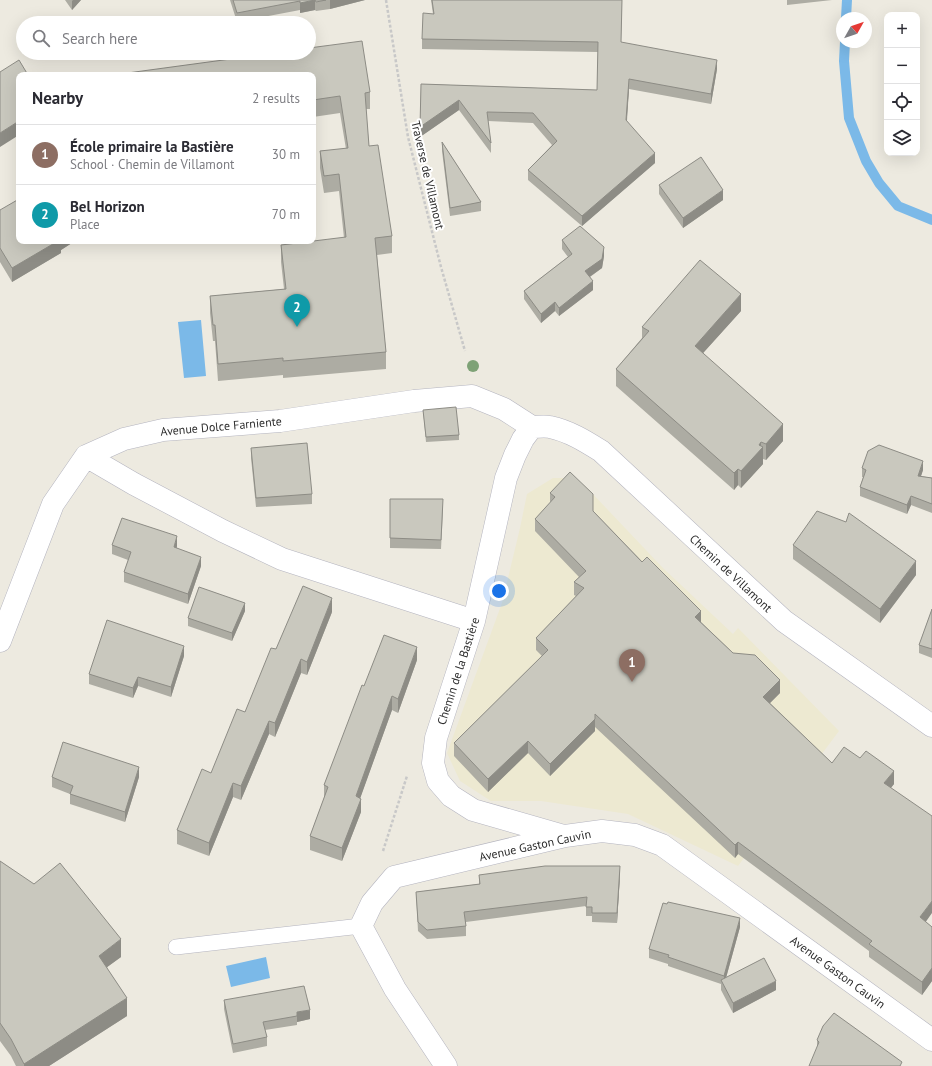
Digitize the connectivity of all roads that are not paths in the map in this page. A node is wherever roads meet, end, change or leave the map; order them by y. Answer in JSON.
{"nodes":[{"id":1,"x":532,"y":427,"type":"junction"},
{"id":2,"x":86,"y":456,"type":"junction"},
{"id":3,"x":474,"y":621,"type":"junction"},
{"id":4,"x":0,"y":641,"type":"edge"},
{"id":5,"x":932,"y":726,"type":"edge"},
{"id":6,"x":565,"y":836,"type":"junction"},
{"id":7,"x":361,"y":926,"type":"junction"},
{"id":8,"x":176,"y":947,"type":"dead end"},
{"id":9,"x":932,"y":1040,"type":"edge"},
{"id":10,"x":446,"y":1066,"type":"edge"}],
"edges":[{"from":1,"to":2,"type":"street","name":"Avenue Dolce Farniente"},
{"from":1,"to":3,"type":"street","name":"Chemin de la Bastière"},
{"from":1,"to":5,"type":"street","name":"Chemin de Villamont"},
{"from":2,"to":3,"type":"street"},
{"from":2,"to":4,"type":"street"},
{"from":3,"to":6,"type":"street","name":"Chemin de la Bastière"},
{"from":6,"to":7,"type":"street","name":"Avenue Gaston Cauvin"},
{"from":6,"to":9,"type":"street","name":"Avenue Gaston Cauvin"},
{"from":7,"to":8,"type":"lane"},
{"from":7,"to":10,"type":"street"}]}
